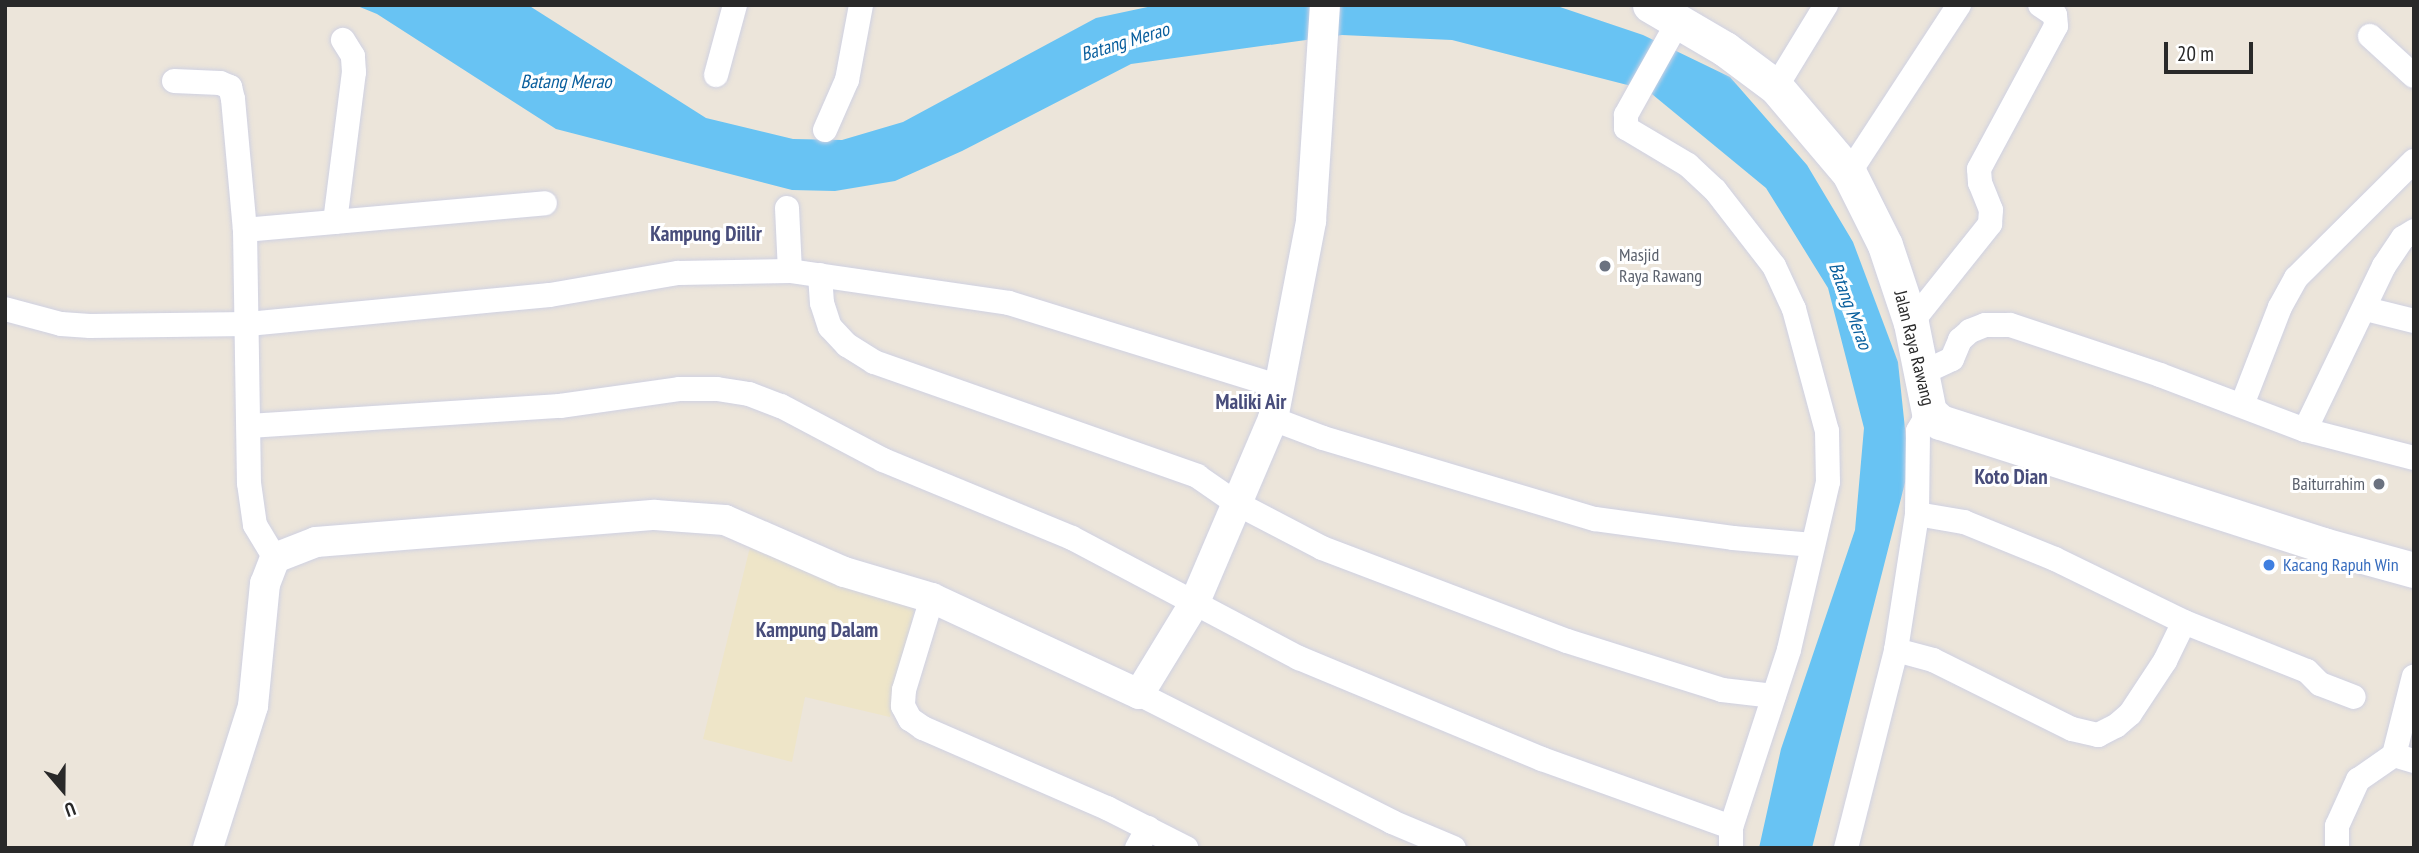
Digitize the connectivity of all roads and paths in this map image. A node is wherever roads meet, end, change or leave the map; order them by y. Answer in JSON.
{"nodes":[{"id":1,"x":735,"y":5,"type":"edge"},
{"id":2,"x":861,"y":5,"type":"edge"},
{"id":3,"x":1325,"y":5,"type":"edge"},
{"id":4,"x":1826,"y":5,"type":"edge"},
{"id":5,"x":1959,"y":5,"type":"edge"},
{"id":6,"x":2039,"y":5,"type":"edge"},
{"id":7,"x":1667,"y":16,"type":"edge"},
{"id":8,"x":2370,"y":36,"type":"dead end"},
{"id":9,"x":343,"y":40,"type":"dead end"},
{"id":10,"x":716,"y":75,"type":"dead end"},
{"id":11,"x":2414,"y":76,"type":"edge"},
{"id":12,"x":174,"y":80,"type":"dead end"},
{"id":13,"x":1776,"y":87,"type":"junction"},
{"id":14,"x":825,"y":130,"type":"dead end"},
{"id":15,"x":2414,"y":161,"type":"edge"},
{"id":16,"x":1849,"y":173,"type":"junction"},
{"id":17,"x":545,"y":203,"type":"dead end"},
{"id":18,"x":786,"y":208,"type":"dead end"},
{"id":19,"x":335,"y":222,"type":"junction"},
{"id":20,"x":245,"y":230,"type":"junction"},
{"id":21,"x":2414,"y":231,"type":"edge"},
{"id":22,"x":790,"y":271,"type":"junction"},
{"id":23,"x":820,"y":275,"type":"junction"},
{"id":24,"x":5,"y":309,"type":"edge"},
{"id":25,"x":2366,"y":309,"type":"junction"},
{"id":26,"x":2414,"y":321,"type":"edge"},
{"id":27,"x":1911,"y":323,"type":"junction"},
{"id":28,"x":248,"y":324,"type":"junction"},
{"id":29,"x":1922,"y":373,"type":"junction"},
{"id":30,"x":1280,"y":387,"type":"junction"},
{"id":31,"x":2242,"y":405,"type":"junction"},
{"id":32,"x":1929,"y":412,"type":"junction"},
{"id":33,"x":1273,"y":419,"type":"junction"},
{"id":34,"x":249,"y":426,"type":"junction"},
{"id":35,"x":2305,"y":430,"type":"junction"},
{"id":36,"x":2414,"y":458,"type":"edge"},
{"id":37,"x":1237,"y":503,"type":"junction"},
{"id":38,"x":1917,"y":514,"type":"junction"},
{"id":39,"x":1813,"y":545,"type":"junction"},
{"id":40,"x":275,"y":558,"type":"junction"},
{"id":41,"x":2414,"y":570,"type":"edge"},
{"id":42,"x":932,"y":598,"type":"junction"},
{"id":43,"x":1194,"y":604,"type":"junction"},
{"id":44,"x":2184,"y":622,"type":"junction"},
{"id":45,"x":1896,"y":650,"type":"junction"},
{"id":46,"x":2414,"y":676,"type":"edge"},
{"id":47,"x":1139,"y":694,"type":"junction"},
{"id":48,"x":1774,"y":696,"type":"junction"},
{"id":49,"x":2354,"y":697,"type":"dead end"},
{"id":50,"x":2404,"y":758,"type":"edge"},
{"id":51,"x":1731,"y":837,"type":"edge"},
{"id":52,"x":1142,"y":838,"type":"edge"},
{"id":53,"x":208,"y":848,"type":"edge"},
{"id":54,"x":1186,"y":848,"type":"edge"},
{"id":55,"x":1454,"y":848,"type":"edge"},
{"id":56,"x":1846,"y":848,"type":"edge"},
{"id":57,"x":2337,"y":848,"type":"edge"}],
"edges":[{"from":1,"to":10,"type":"street"},
{"from":2,"to":14,"type":"street"},
{"from":3,"to":30,"type":"street"},
{"from":4,"to":13,"type":"street"},
{"from":5,"to":16,"type":"street"},
{"from":6,"to":27,"type":"street"},
{"from":7,"to":13,"type":"main road","name":"Jalan Raya Rawang"},
{"from":7,"to":39,"type":"street"},
{"from":8,"to":11,"type":"street"},
{"from":9,"to":19,"type":"street"},
{"from":12,"to":20,"type":"street"},
{"from":13,"to":16,"type":"main road","name":"Jalan Raya Rawang"},
{"from":15,"to":31,"type":"street"},
{"from":16,"to":27,"type":"main road","name":"Jalan Raya Rawang"},
{"from":17,"to":19,"type":"street"},
{"from":18,"to":22,"type":"street"},
{"from":19,"to":20,"type":"street"},
{"from":20,"to":28,"type":"street"},
{"from":21,"to":25,"type":"street"},
{"from":22,"to":23,"type":"street"},
{"from":22,"to":28,"type":"street"},
{"from":23,"to":30,"type":"street"},
{"from":23,"to":37,"type":"street"},
{"from":24,"to":28,"type":"street"},
{"from":25,"to":26,"type":"street"},
{"from":25,"to":35,"type":"street"},
{"from":27,"to":29,"type":"main road","name":"Jalan Raya Rawang"},
{"from":28,"to":34,"type":"street"},
{"from":29,"to":31,"type":"street"},
{"from":29,"to":32,"type":"main road","name":"Jalan Raya Rawang"},
{"from":30,"to":33,"type":"street"},
{"from":31,"to":35,"type":"street"},
{"from":32,"to":38,"type":"street"},
{"from":32,"to":41,"type":"main road","name":"Jalan Raya Rawang"},
{"from":33,"to":37,"type":"street"},
{"from":33,"to":39,"type":"street"},
{"from":34,"to":40,"type":"street"},
{"from":34,"to":43,"type":"street"},
{"from":35,"to":36,"type":"street"},
{"from":37,"to":43,"type":"street"},
{"from":37,"to":48,"type":"street"},
{"from":38,"to":44,"type":"street"},
{"from":38,"to":45,"type":"street"},
{"from":39,"to":48,"type":"street"},
{"from":40,"to":42,"type":"street"},
{"from":40,"to":53,"type":"street"},
{"from":42,"to":47,"type":"street"},
{"from":42,"to":52,"type":"street"},
{"from":43,"to":47,"type":"street"},
{"from":43,"to":51,"type":"street"},
{"from":44,"to":45,"type":"street"},
{"from":44,"to":49,"type":"street"},
{"from":45,"to":56,"type":"street"},
{"from":46,"to":50,"type":"street"},
{"from":47,"to":55,"type":"street"},
{"from":48,"to":51,"type":"street"},
{"from":50,"to":57,"type":"street"},
{"from":52,"to":54,"type":"street"}]}
